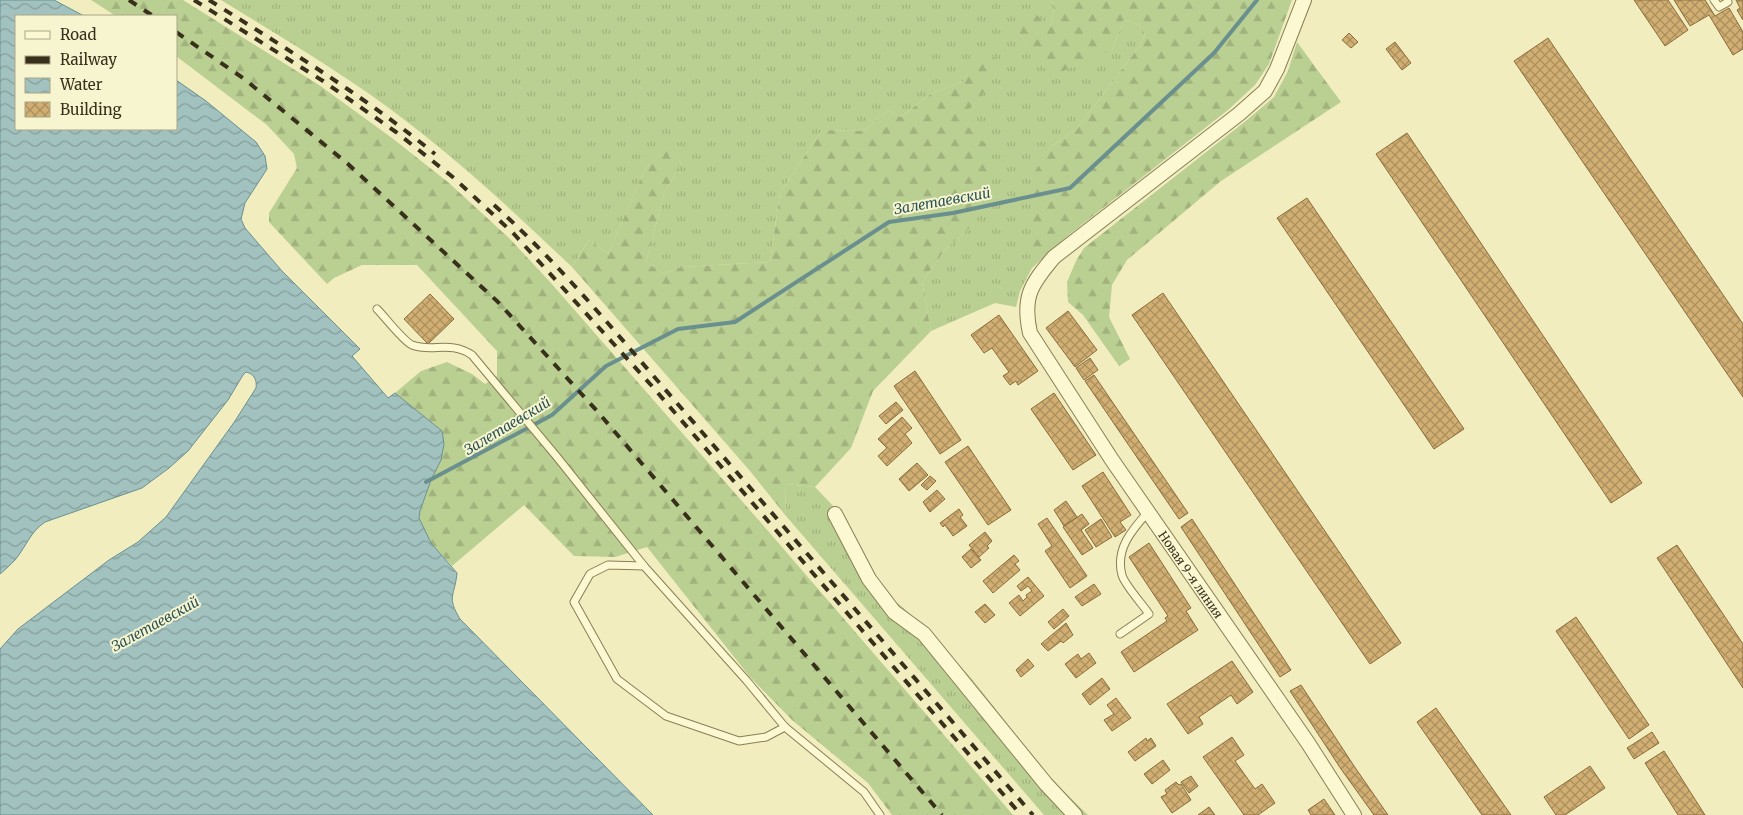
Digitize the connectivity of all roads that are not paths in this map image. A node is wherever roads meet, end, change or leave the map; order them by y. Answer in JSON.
{"nodes":[{"id":1,"x":1304,"y":0,"type":"edge"},
{"id":2,"x":1714,"y":0,"type":"edge"},
{"id":3,"x":1728,"y":2,"type":"dead end"},
{"id":4,"x":377,"y":309,"type":"dead end"},
{"id":5,"x":1148,"y":512,"type":"junction"},
{"id":6,"x":835,"y":514,"type":"dead end"},
{"id":7,"x":644,"y":566,"type":"junction"},
{"id":8,"x":1120,"y":634,"type":"dead end"},
{"id":9,"x":785,"y":727,"type":"junction"},
{"id":10,"x":880,"y":815,"type":"edge"},
{"id":11,"x":1075,"y":815,"type":"edge"},
{"id":12,"x":1354,"y":815,"type":"edge"}],
"edges":[{"from":1,"to":5,"type":"street","name":"Новая 9-я линия"},
{"from":2,"to":3,"type":"lane"},
{"from":4,"to":7,"type":"lane"},
{"from":5,"to":8,"type":"lane"},
{"from":5,"to":12,"type":"street","name":"Новая 9-я линия"},
{"from":6,"to":11,"type":"street"},
{"from":7,"to":9,"type":"lane"},
{"from":7,"to":9,"type":"lane"},
{"from":9,"to":10,"type":"lane"}]}
